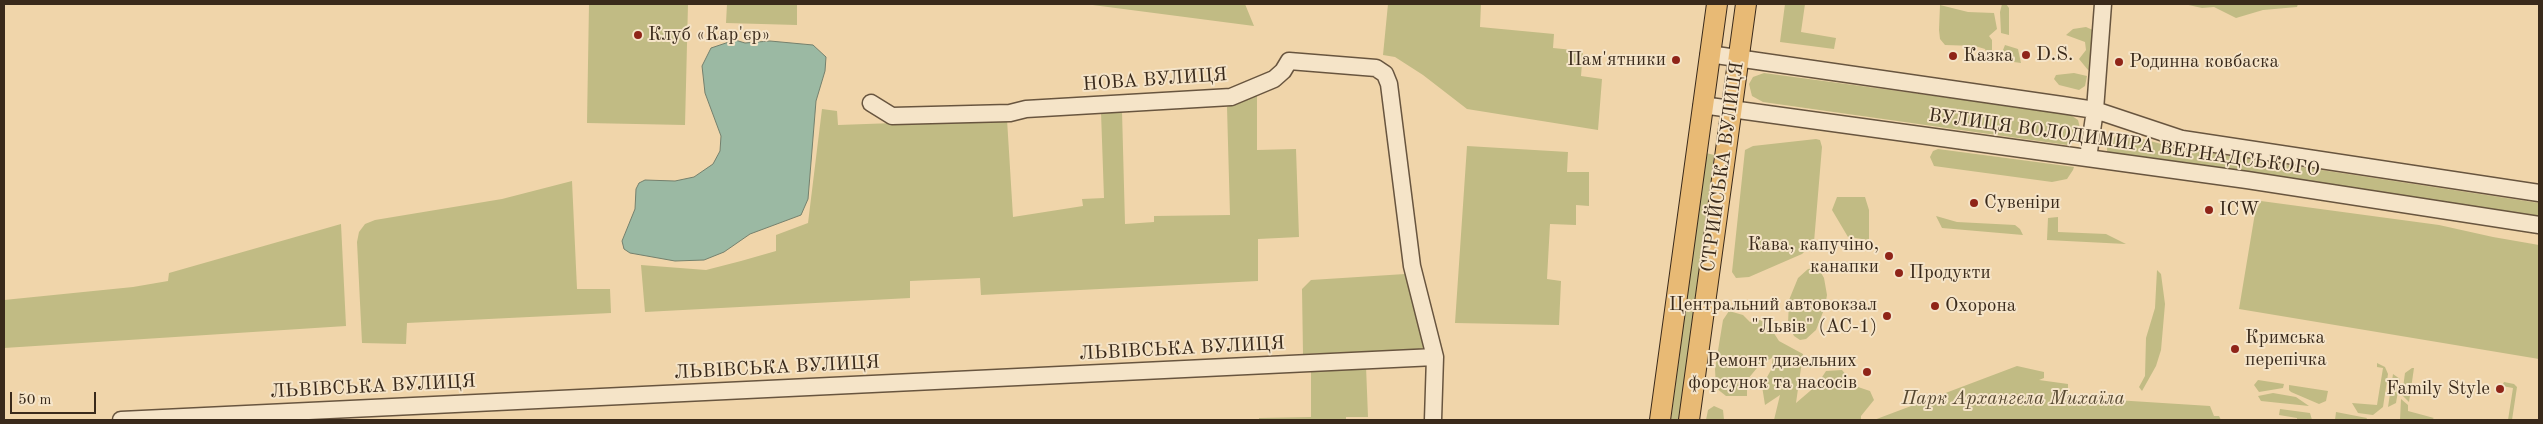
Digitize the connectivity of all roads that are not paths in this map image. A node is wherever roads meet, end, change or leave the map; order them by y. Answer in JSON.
{"nodes":[{"id":1,"x":1716,"y":4,"type":"edge"},
{"id":2,"x":1722,"y":4,"type":"edge"},
{"id":3,"x":1746,"y":4,"type":"edge"},
{"id":4,"x":2103,"y":4,"type":"edge"},
{"id":5,"x":1710,"y":54,"type":"junction"},
{"id":6,"x":1738,"y":58,"type":"junction"},
{"id":7,"x":871,"y":103,"type":"dead end"},
{"id":8,"x":1702,"y":105,"type":"junction"},
{"id":9,"x":1731,"y":109,"type":"junction"},
{"id":10,"x":2095,"y":110,"type":"junction"},
{"id":11,"x":1698,"y":137,"type":"junction"},
{"id":12,"x":1727,"y":140,"type":"junction"},
{"id":13,"x":2088,"y":158,"type":"junction"},
{"id":14,"x":2539,"y":193,"type":"edge"},
{"id":15,"x":2539,"y":225,"type":"edge"},
{"id":16,"x":1435,"y":357,"type":"junction"},
{"id":17,"x":121,"y":420,"type":"edge"},
{"id":18,"x":1433,"y":420,"type":"edge"},
{"id":19,"x":1660,"y":420,"type":"edge"},
{"id":20,"x":1689,"y":420,"type":"edge"}],
"edges":[{"from":1,"to":5,"type":"main road","name":"СТРИЙСЬКА ВУЛИЦЯ"},
{"from":2,"to":3,"type":"main road"},
{"from":3,"to":6,"type":"main road","name":"СТРИЙСЬКА ВУЛИЦЯ"},
{"from":4,"to":10,"type":"street"},
{"from":5,"to":6,"type":"street","name":"ВУЛИЦЯ ВОЛОДИМИРА ВЕРНАДСЬКОГО"},
{"from":5,"to":8,"type":"main road","name":"СТРИЙСЬКА ВУЛИЦЯ"},
{"from":6,"to":9,"type":"main road","name":"СТРИЙСЬКА ВУЛИЦЯ"},
{"from":6,"to":10,"type":"street","name":"ВУЛИЦЯ ВОЛОДИМИРА ВЕРНАДСЬКОГО"},
{"from":7,"to":16,"type":"street","name":"НОВА ВУЛИЦЯ"},
{"from":8,"to":9,"type":"street","name":"ВУЛИЦЯ ВОЛОДИМИРА ВЕРНАДСЬКОГО"},
{"from":8,"to":11,"type":"main road","name":"СТРИЙСЬКА ВУЛИЦЯ"},
{"from":9,"to":12,"type":"main road","name":"СТРИЙСЬКА ВУЛИЦЯ"},
{"from":9,"to":13,"type":"street","name":"ВУЛИЦЯ ВОЛОДИМИРА ВЕРНАДСЬКОГО"},
{"from":10,"to":13,"type":"street"},
{"from":10,"to":14,"type":"street","name":"ВУЛИЦЯ ВОЛОДИМИРА ВЕРНАДСЬКОГО"},
{"from":11,"to":12,"type":"main road"},
{"from":11,"to":19,"type":"main road","name":"СТРИЙСЬКА ВУЛИЦЯ"},
{"from":12,"to":20,"type":"main road","name":"СТРИЙСЬКА ВУЛИЦЯ"},
{"from":13,"to":15,"type":"street","name":"ВУЛИЦЯ ВОЛОДИМИРА ВЕРНАДСЬКОГО"},
{"from":16,"to":17,"type":"street","name":"ЛЬВІВСЬКА ВУЛИЦЯ"},
{"from":16,"to":18,"type":"street"}]}
